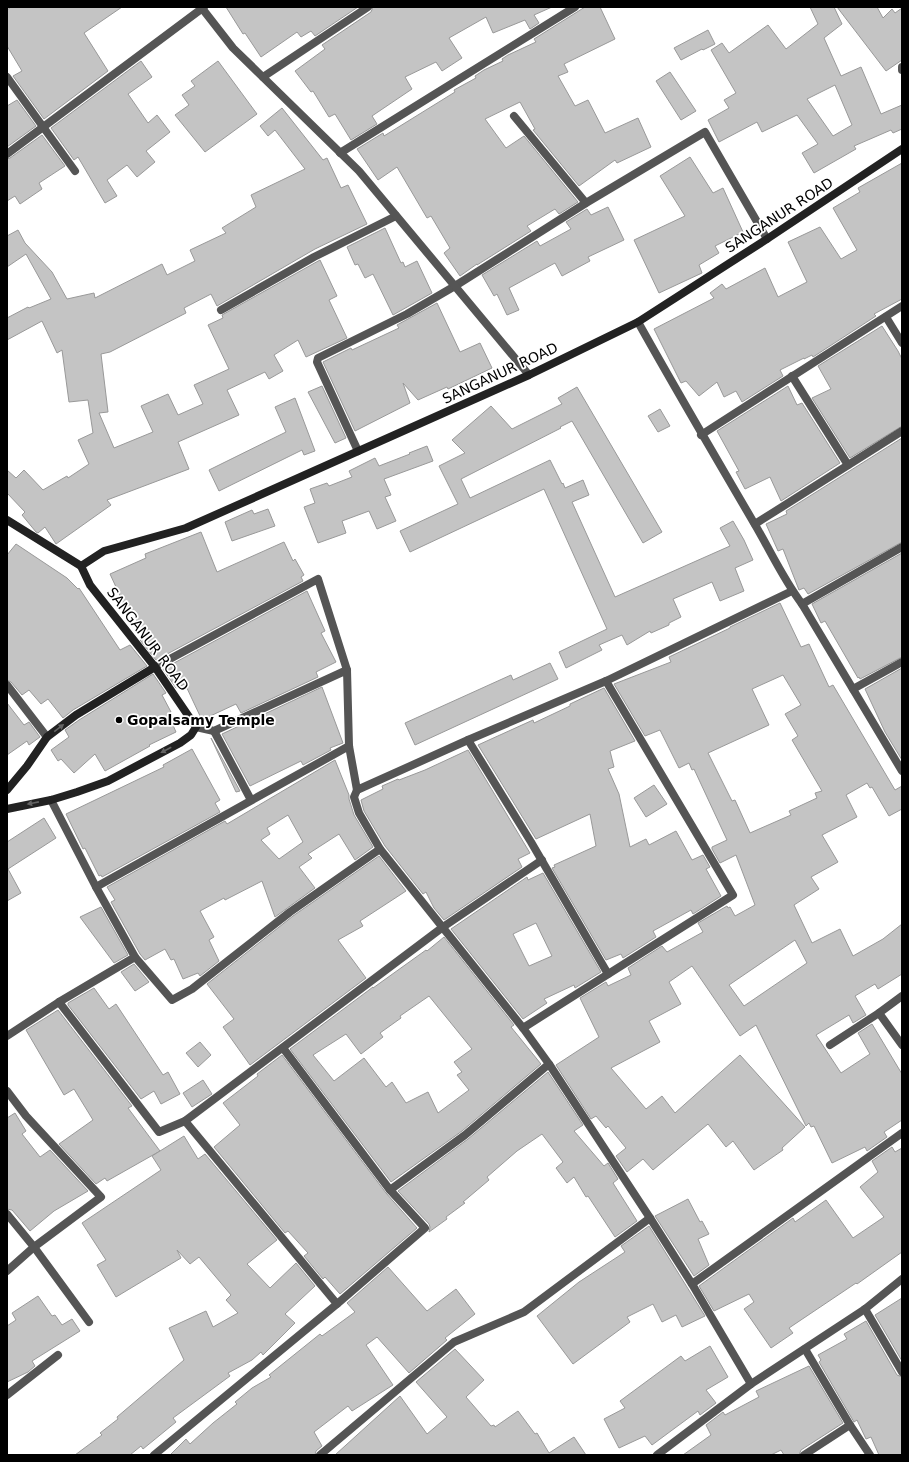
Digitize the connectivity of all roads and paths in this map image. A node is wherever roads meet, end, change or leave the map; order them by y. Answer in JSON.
{"nodes":[{"id":1,"x":203,"y":7,"type":"edge"},
{"id":2,"x":368,"y":7,"type":"edge"},
{"id":3,"x":575,"y":7,"type":"edge"},
{"id":4,"x":902,"y":66,"type":"edge"},
{"id":5,"x":902,"y":70,"type":"edge"},
{"id":6,"x":7,"y":77,"type":"edge"},
{"id":7,"x":263,"y":77,"type":"junction"},
{"id":8,"x":514,"y":116,"type":"dead end"},
{"id":9,"x":43,"y":127,"type":"junction"},
{"id":10,"x":902,"y":149,"type":"edge"},
{"id":11,"x":340,"y":153,"type":"junction"},
{"id":12,"x":7,"y":154,"type":"edge"},
{"id":13,"x":75,"y":171,"type":"dead end"},
{"id":14,"x":586,"y":203,"type":"junction"},
{"id":15,"x":396,"y":216,"type":"junction"},
{"id":16,"x":767,"y":239,"type":"junction"},
{"id":17,"x":455,"y":286,"type":"junction"},
{"id":18,"x":902,"y":306,"type":"edge"},
{"id":19,"x":221,"y":310,"type":"dead end"},
{"id":20,"x":886,"y":317,"type":"junction"},
{"id":21,"x":638,"y":322,"type":"junction"},
{"id":22,"x":902,"y":343,"type":"edge"},
{"id":23,"x":529,"y":374,"type":"junction"},
{"id":24,"x":792,"y":376,"type":"junction"},
{"id":25,"x":902,"y":431,"type":"edge"},
{"id":26,"x":701,"y":435,"type":"junction"},
{"id":27,"x":358,"y":451,"type":"junction"},
{"id":28,"x":848,"y":465,"type":"junction"},
{"id":29,"x":7,"y":520,"type":"edge"},
{"id":30,"x":755,"y":524,"type":"junction"},
{"id":31,"x":902,"y":547,"type":"edge"},
{"id":32,"x":81,"y":566,"type":"junction"},
{"id":33,"x":792,"y":591,"type":"junction"},
{"id":34,"x":802,"y":604,"type":"junction"},
{"id":35,"x":902,"y":662,"type":"edge"},
{"id":36,"x":155,"y":668,"type":"junction"},
{"id":37,"x":347,"y":670,"type":"junction"},
{"id":38,"x":606,"y":681,"type":"junction"},
{"id":39,"x":7,"y":685,"type":"edge"},
{"id":40,"x":853,"y":689,"type":"junction"},
{"id":41,"x":196,"y":727,"type":"junction"},
{"id":42,"x":214,"y":731,"type":"junction"},
{"id":43,"x":47,"y":737,"type":"junction"},
{"id":44,"x":468,"y":740,"type":"junction"},
{"id":45,"x":349,"y":746,"type":"junction"},
{"id":46,"x":899,"y":760,"type":"edge"},
{"id":47,"x":902,"y":771,"type":"edge"},
{"id":48,"x":7,"y":790,"type":"edge"},
{"id":49,"x":357,"y":790,"type":"junction"},
{"id":50,"x":51,"y":800,"type":"junction"},
{"id":51,"x":251,"y":800,"type":"junction"},
{"id":52,"x":7,"y":809,"type":"edge"},
{"id":53,"x":380,"y":849,"type":"junction"},
{"id":54,"x":542,"y":860,"type":"junction"},
{"id":55,"x":96,"y":886,"type":"junction"},
{"id":56,"x":443,"y":927,"type":"junction"},
{"id":57,"x":136,"y":957,"type":"junction"},
{"id":58,"x":608,"y":974,"type":"junction"},
{"id":59,"x":902,"y":996,"type":"edge"},
{"id":60,"x":59,"y":1002,"type":"junction"},
{"id":61,"x":879,"y":1014,"type":"junction"},
{"id":62,"x":523,"y":1028,"type":"junction"},
{"id":63,"x":7,"y":1036,"type":"edge"},
{"id":64,"x":830,"y":1045,"type":"dead end"},
{"id":65,"x":902,"y":1045,"type":"edge"},
{"id":66,"x":283,"y":1048,"type":"junction"},
{"id":67,"x":549,"y":1064,"type":"junction"},
{"id":68,"x":7,"y":1090,"type":"edge"},
{"id":69,"x":185,"y":1122,"type":"junction"},
{"id":70,"x":902,"y":1133,"type":"edge"},
{"id":71,"x":390,"y":1190,"type":"junction"},
{"id":72,"x":7,"y":1214,"type":"edge"},
{"id":73,"x":650,"y":1218,"type":"junction"},
{"id":74,"x":34,"y":1247,"type":"junction"},
{"id":75,"x":7,"y":1271,"type":"edge"},
{"id":76,"x":902,"y":1279,"type":"edge"},
{"id":77,"x":692,"y":1284,"type":"junction"},
{"id":78,"x":337,"y":1304,"type":"junction"},
{"id":79,"x":865,"y":1308,"type":"junction"},
{"id":80,"x":89,"y":1322,"type":"dead end"},
{"id":81,"x":805,"y":1349,"type":"junction"},
{"id":82,"x":58,"y":1355,"type":"dead end"},
{"id":83,"x":902,"y":1372,"type":"edge"},
{"id":84,"x":751,"y":1384,"type":"junction"},
{"id":85,"x":7,"y":1395,"type":"edge"},
{"id":86,"x":850,"y":1425,"type":"junction"},
{"id":87,"x":154,"y":1455,"type":"edge"},
{"id":88,"x":320,"y":1455,"type":"edge"},
{"id":89,"x":657,"y":1455,"type":"edge"},
{"id":90,"x":804,"y":1455,"type":"edge"},
{"id":91,"x":870,"y":1455,"type":"edge"}],
"edges":[{"from":1,"to":7,"type":"street"},
{"from":1,"to":9,"type":"street"},
{"from":2,"to":7,"type":"street"},
{"from":3,"to":11,"type":"street"},
{"from":4,"to":5,"type":"street"},
{"from":6,"to":9,"type":"street"},
{"from":7,"to":11,"type":"street"},
{"from":8,"to":14,"type":"street"},
{"from":9,"to":12,"type":"street"},
{"from":9,"to":13,"type":"street"},
{"from":10,"to":16,"type":"main road","name":"SANGANUR ROAD"},
{"from":11,"to":15,"type":"street"},
{"from":14,"to":16,"type":"street"},
{"from":14,"to":17,"type":"street"},
{"from":15,"to":17,"type":"street"},
{"from":15,"to":19,"type":"street"},
{"from":16,"to":21,"type":"main road","name":"SANGANUR ROAD"},
{"from":17,"to":23,"type":"street"},
{"from":17,"to":27,"type":"street"},
{"from":18,"to":20,"type":"street"},
{"from":20,"to":22,"type":"street"},
{"from":20,"to":24,"type":"street"},
{"from":21,"to":23,"type":"main road","name":"SANGANUR ROAD"},
{"from":21,"to":26,"type":"street"},
{"from":23,"to":27,"type":"main road","name":"SANGANUR ROAD"},
{"from":24,"to":26,"type":"street"},
{"from":24,"to":28,"type":"street"},
{"from":25,"to":28,"type":"street"},
{"from":26,"to":30,"type":"street"},
{"from":27,"to":32,"type":"main road","name":"SANGANUR ROAD"},
{"from":28,"to":30,"type":"street"},
{"from":29,"to":32,"type":"main road"},
{"from":30,"to":33,"type":"street"},
{"from":31,"to":34,"type":"street"},
{"from":32,"to":36,"type":"main road","name":"SANGANUR ROAD"},
{"from":33,"to":34,"type":"street"},
{"from":33,"to":38,"type":"street"},
{"from":34,"to":40,"type":"street"},
{"from":35,"to":40,"type":"street"},
{"from":36,"to":37,"type":"street"},
{"from":36,"to":41,"type":"main road","name":"SANGANUR ROAD"},
{"from":43,"to":36,"type":"main road","one_way":true},
{"from":37,"to":42,"type":"street"},
{"from":37,"to":45,"type":"street"},
{"from":38,"to":44,"type":"street"},
{"from":38,"to":58,"type":"street"},
{"from":39,"to":43,"type":"street"},
{"from":40,"to":46,"type":"street"},
{"from":41,"to":42,"type":"street"},
{"from":41,"to":50,"type":"main road","one_way":true},
{"from":42,"to":51,"type":"street"},
{"from":43,"to":48,"type":"main road"},
{"from":44,"to":49,"type":"street"},
{"from":44,"to":54,"type":"street"},
{"from":45,"to":49,"type":"street"},
{"from":45,"to":51,"type":"street"},
{"from":46,"to":47,"type":"street"},
{"from":49,"to":53,"type":"street"},
{"from":50,"to":52,"type":"main road","one_way":true},
{"from":50,"to":55,"type":"street"},
{"from":51,"to":55,"type":"street"},
{"from":53,"to":56,"type":"street"},
{"from":53,"to":57,"type":"street"},
{"from":54,"to":56,"type":"street"},
{"from":54,"to":58,"type":"street"},
{"from":55,"to":57,"type":"street"},
{"from":56,"to":62,"type":"street"},
{"from":56,"to":66,"type":"street"},
{"from":57,"to":60,"type":"street"},
{"from":58,"to":62,"type":"street"},
{"from":59,"to":61,"type":"street"},
{"from":60,"to":63,"type":"street"},
{"from":60,"to":69,"type":"street"},
{"from":61,"to":64,"type":"street"},
{"from":61,"to":65,"type":"street"},
{"from":62,"to":67,"type":"street"},
{"from":66,"to":69,"type":"street"},
{"from":66,"to":71,"type":"street"},
{"from":67,"to":71,"type":"street"},
{"from":67,"to":73,"type":"street"},
{"from":68,"to":74,"type":"street"},
{"from":69,"to":78,"type":"street"},
{"from":70,"to":77,"type":"street"},
{"from":71,"to":78,"type":"street"},
{"from":72,"to":74,"type":"street"},
{"from":73,"to":77,"type":"street"},
{"from":73,"to":88,"type":"street"},
{"from":74,"to":75,"type":"street"},
{"from":74,"to":80,"type":"street"},
{"from":76,"to":79,"type":"street"},
{"from":77,"to":84,"type":"street"},
{"from":78,"to":87,"type":"street"},
{"from":79,"to":81,"type":"street"},
{"from":79,"to":83,"type":"street"},
{"from":81,"to":84,"type":"street"},
{"from":81,"to":86,"type":"street"},
{"from":82,"to":85,"type":"street"},
{"from":84,"to":89,"type":"street"},
{"from":86,"to":90,"type":"street"},
{"from":86,"to":91,"type":"street"}]}
